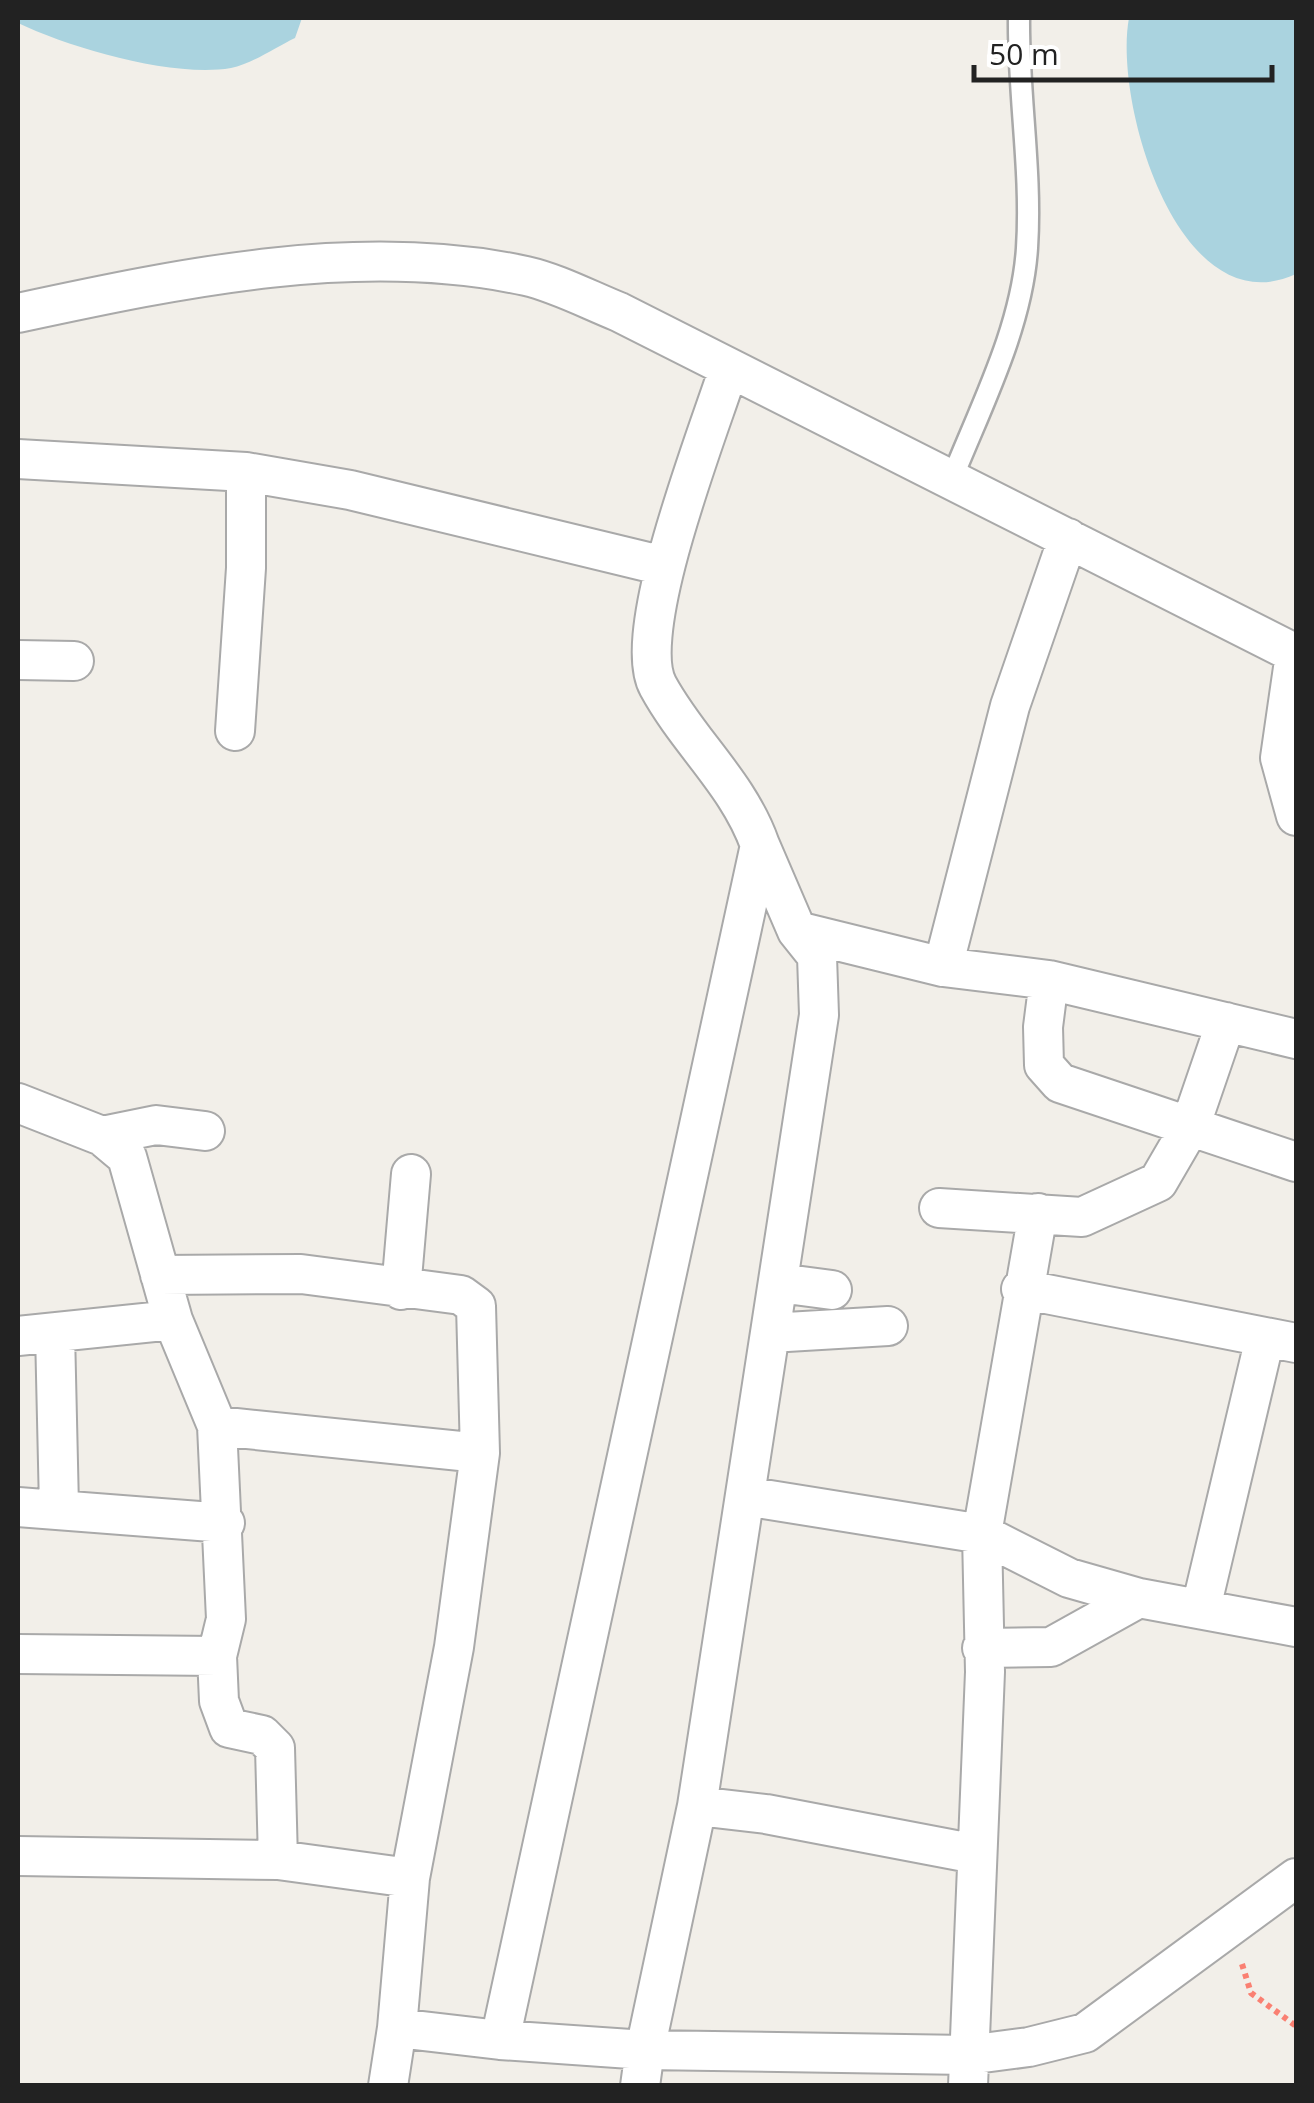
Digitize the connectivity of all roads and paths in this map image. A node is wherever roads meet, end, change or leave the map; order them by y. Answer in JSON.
{"nodes":[{"id":1,"x":1019,"y":18,"type":"edge"},
{"id":2,"x":18,"y":312,"type":"edge"},
{"id":3,"x":728,"y":371,"type":"junction"},
{"id":4,"x":18,"y":459,"type":"edge"},
{"id":5,"x":246,"y":472,"type":"junction"},
{"id":6,"x":951,"y":481,"type":"junction"},
{"id":7,"x":1068,"y":538,"type":"junction"},
{"id":8,"x":664,"y":566,"type":"junction"},
{"id":9,"x":1296,"y":654,"type":"edge"},
{"id":10,"x":18,"y":660,"type":"edge"},
{"id":11,"x":74,"y":661,"type":"dead end"},
{"id":12,"x":235,"y":731,"type":"dead end"},
{"id":13,"x":1296,"y":816,"type":"edge"},
{"id":14,"x":760,"y":845,"type":"junction"},
{"id":15,"x":797,"y":931,"type":"junction"},
{"id":16,"x":943,"y":967,"type":"junction"},
{"id":17,"x":1050,"y":980,"type":"junction"},
{"id":18,"x":1226,"y":1022,"type":"junction"},
{"id":19,"x":1296,"y":1039,"type":"edge"},
{"id":20,"x":18,"y":1103,"type":"edge"},
{"id":21,"x":1190,"y":1127,"type":"junction"},
{"id":22,"x":205,"y":1131,"type":"dead end"},
{"id":23,"x":102,"y":1136,"type":"junction"},
{"id":24,"x":1296,"y":1162,"type":"edge"},
{"id":25,"x":411,"y":1174,"type":"dead end"},
{"id":26,"x":939,"y":1208,"type":"dead end"},
{"id":27,"x":1038,"y":1213,"type":"junction"},
{"id":28,"x":160,"y":1274,"type":"junction"},
{"id":29,"x":779,"y":1283,"type":"junction"},
{"id":30,"x":1021,"y":1289,"type":"junction"},
{"id":31,"x":401,"y":1290,"type":"junction"},
{"id":32,"x":832,"y":1290,"type":"dead end"},
{"id":33,"x":172,"y":1320,"type":"junction"},
{"id":34,"x":888,"y":1326,"type":"dead end"},
{"id":35,"x":770,"y":1333,"type":"junction"},
{"id":36,"x":36,"y":1334,"type":"edge"},
{"id":37,"x":1281,"y":1340,"type":"edge"},
{"id":38,"x":218,"y":1426,"type":"junction"},
{"id":39,"x":480,"y":1453,"type":"junction"},
{"id":40,"x":745,"y":1496,"type":"junction"},
{"id":41,"x":18,"y":1506,"type":"edge"},
{"id":42,"x":58,"y":1507,"type":"junction"},
{"id":43,"x":225,"y":1523,"type":"junction"},
{"id":44,"x":982,"y":1534,"type":"junction"},
{"id":45,"x":1139,"y":1598,"type":"junction"},
{"id":46,"x":1201,"y":1608,"type":"junction"},
{"id":47,"x":1296,"y":1626,"type":"edge"},
{"id":48,"x":982,"y":1648,"type":"junction"},
{"id":49,"x":18,"y":1654,"type":"edge"},
{"id":50,"x":217,"y":1656,"type":"junction"},
{"id":51,"x":696,"y":1806,"type":"junction"},
{"id":52,"x":976,"y":1854,"type":"junction"},
{"id":53,"x":18,"y":1856,"type":"edge"},
{"id":54,"x":278,"y":1860,"type":"junction"},
{"id":55,"x":410,"y":1878,"type":"junction"},
{"id":56,"x":1296,"y":1878,"type":"edge"},
{"id":57,"x":1230,"y":1925,"type":"junction"},
{"id":58,"x":1296,"y":2026,"type":"edge"},
{"id":59,"x":397,"y":2028,"type":"junction"},
{"id":60,"x":500,"y":2040,"type":"junction"},
{"id":61,"x":643,"y":2068,"type":"edge"},
{"id":62,"x":968,"y":2070,"type":"edge"},
{"id":63,"x":388,"y":2086,"type":"edge"}],
"edges":[{"from":1,"to":6,"type":"lane"},
{"from":2,"to":3,"type":"street"},
{"from":3,"to":6,"type":"street"},
{"from":3,"to":8,"type":"street"},
{"from":4,"to":5,"type":"street"},
{"from":5,"to":8,"type":"street"},
{"from":5,"to":12,"type":"street"},
{"from":6,"to":7,"type":"street"},
{"from":7,"to":9,"type":"street"},
{"from":7,"to":16,"type":"street"},
{"from":8,"to":14,"type":"street"},
{"from":9,"to":13,"type":"street"},
{"from":10,"to":11,"type":"street"},
{"from":14,"to":15,"type":"street"},
{"from":14,"to":60,"type":"street"},
{"from":15,"to":16,"type":"street"},
{"from":15,"to":29,"type":"street"},
{"from":16,"to":17,"type":"street"},
{"from":17,"to":18,"type":"street"},
{"from":17,"to":21,"type":"street"},
{"from":18,"to":19,"type":"street"},
{"from":18,"to":21,"type":"street"},
{"from":20,"to":23,"type":"street"},
{"from":21,"to":24,"type":"street"},
{"from":21,"to":27,"type":"street"},
{"from":22,"to":23,"type":"street"},
{"from":23,"to":28,"type":"street"},
{"from":25,"to":31,"type":"street"},
{"from":26,"to":27,"type":"street"},
{"from":27,"to":30,"type":"street"},
{"from":28,"to":31,"type":"street"},
{"from":28,"to":33,"type":"street"},
{"from":29,"to":32,"type":"street"},
{"from":29,"to":35,"type":"street"},
{"from":30,"to":37,"type":"street"},
{"from":30,"to":44,"type":"street"},
{"from":31,"to":39,"type":"street"},
{"from":33,"to":36,"type":"street"},
{"from":33,"to":38,"type":"street"},
{"from":34,"to":35,"type":"street"},
{"from":35,"to":40,"type":"street"},
{"from":36,"to":42,"type":"street"},
{"from":37,"to":46,"type":"street"},
{"from":38,"to":39,"type":"street"},
{"from":38,"to":43,"type":"street"},
{"from":39,"to":55,"type":"street"},
{"from":40,"to":44,"type":"street"},
{"from":40,"to":51,"type":"street"},
{"from":41,"to":42,"type":"street"},
{"from":42,"to":43,"type":"street"},
{"from":43,"to":50,"type":"street"},
{"from":44,"to":45,"type":"street"},
{"from":44,"to":48,"type":"street"},
{"from":45,"to":46,"type":"street"},
{"from":45,"to":48,"type":"street"},
{"from":46,"to":47,"type":"street"},
{"from":48,"to":52,"type":"street"},
{"from":49,"to":50,"type":"street"},
{"from":50,"to":54,"type":"street"},
{"from":51,"to":52,"type":"street"},
{"from":51,"to":61,"type":"street"},
{"from":52,"to":62,"type":"street"},
{"from":53,"to":54,"type":"street"},
{"from":54,"to":55,"type":"street"},
{"from":55,"to":59,"type":"street"},
{"from":56,"to":57,"type":"street"},
{"from":57,"to":58,"type":"path"},
{"from":57,"to":62,"type":"street"},
{"from":59,"to":60,"type":"street"},
{"from":59,"to":63,"type":"street"},
{"from":60,"to":61,"type":"street"},
{"from":61,"to":62,"type":"street"}]}
